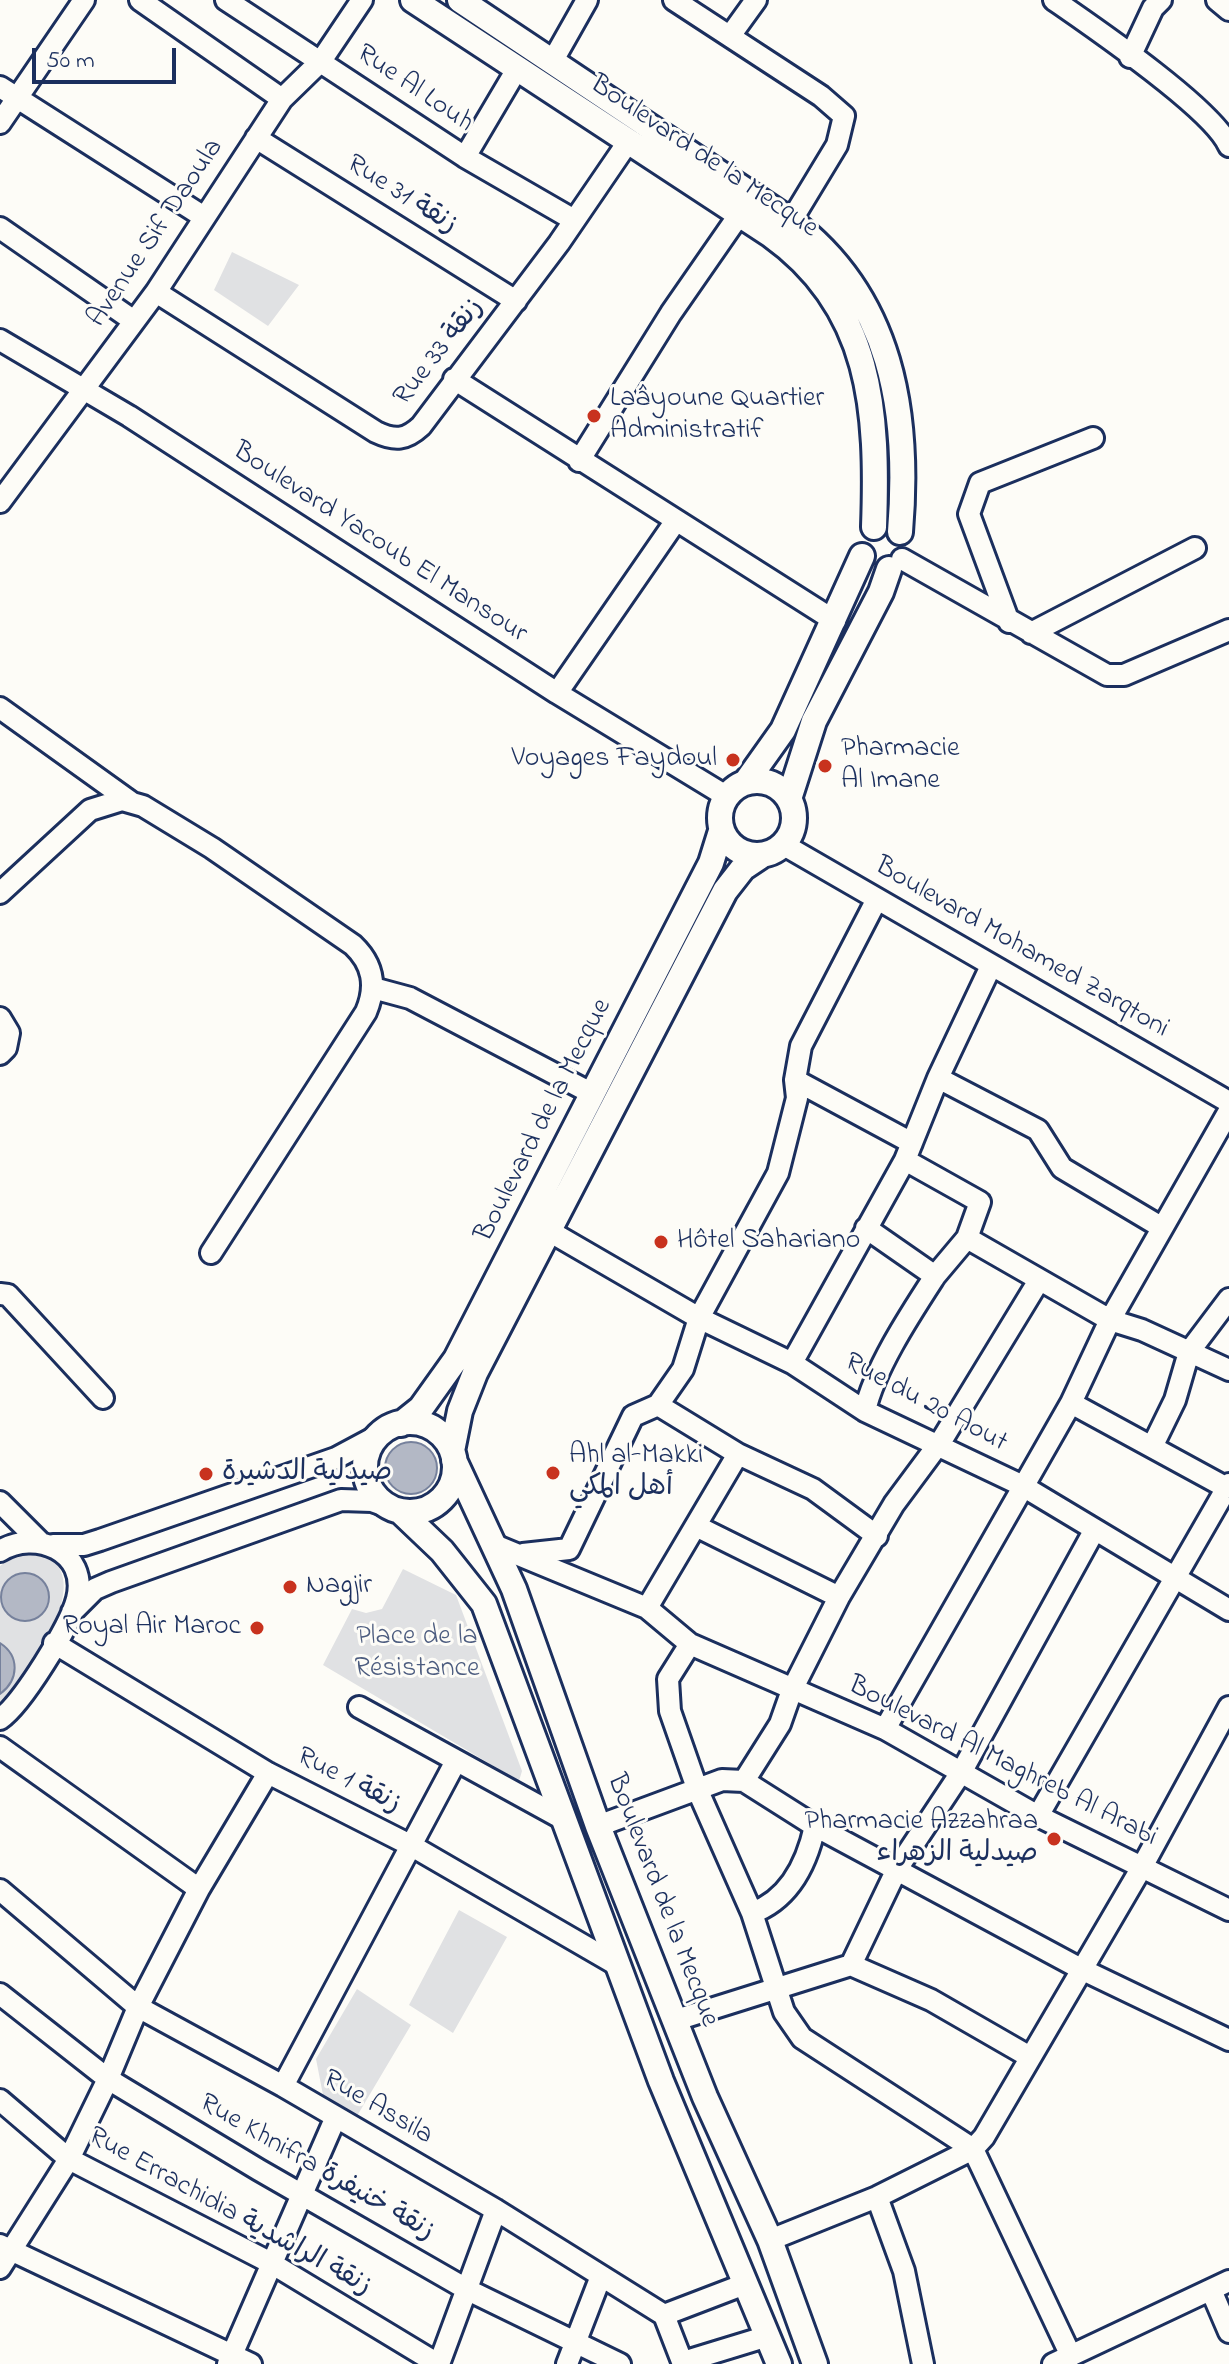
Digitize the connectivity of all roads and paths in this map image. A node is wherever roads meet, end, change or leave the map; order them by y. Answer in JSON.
{"nodes":[{"id":1,"x":84,"y":0,"type":"edge"},
{"id":2,"x":140,"y":0,"type":"edge"},
{"id":3,"x":226,"y":0,"type":"edge"},
{"id":4,"x":362,"y":0,"type":"edge"},
{"id":5,"x":413,"y":0,"type":"edge"},
{"id":6,"x":460,"y":0,"type":"edge"},
{"id":7,"x":587,"y":0,"type":"edge"},
{"id":8,"x":674,"y":0,"type":"edge"},
{"id":9,"x":756,"y":0,"type":"edge"},
{"id":10,"x":1054,"y":0,"type":"edge"},
{"id":11,"x":1161,"y":0,"type":"edge"},
{"id":12,"x":1217,"y":0,"type":"edge"},
{"id":13,"x":1229,"y":10,"type":"edge"},
{"id":14,"x":730,"y":36,"type":"junction"},
{"id":15,"x":1130,"y":57,"type":"junction"},
{"id":16,"x":321,"y":61,"type":"junction"},
{"id":17,"x":552,"y":62,"type":"junction"},
{"id":18,"x":517,"y":69,"type":"junction"},
{"id":19,"x":9,"y":93,"type":"edge"},
{"id":20,"x":282,"y":99,"type":"junction"},
{"id":21,"x":0,"y":123,"type":"edge"},
{"id":22,"x":256,"y":138,"type":"junction"},
{"id":23,"x":1227,"y":138,"type":"edge"},
{"id":24,"x":628,"y":142,"type":"junction"},
{"id":25,"x":465,"y":157,"type":"junction"},
{"id":26,"x":739,"y":215,"type":"junction"},
{"id":27,"x":204,"y":217,"type":"junction"},
{"id":28,"x":574,"y":220,"type":"junction"},
{"id":29,"x":791,"y":221,"type":"junction"},
{"id":30,"x":0,"y":228,"type":"edge"},
{"id":31,"x":156,"y":292,"type":"junction"},
{"id":32,"x":516,"y":301,"type":"junction"},
{"id":33,"x":134,"y":321,"type":"junction"},
{"id":34,"x":0,"y":340,"type":"edge"},
{"id":35,"x":454,"y":379,"type":"junction"},
{"id":36,"x":84,"y":390,"type":"junction"},
{"id":37,"x":1093,"y":438,"type":"dead end"},
{"id":38,"x":579,"y":461,"type":"junction"},
{"id":39,"x":0,"y":502,"type":"edge"},
{"id":40,"x":675,"y":522,"type":"junction"},
{"id":41,"x":874,"y":527,"type":"junction"},
{"id":42,"x":900,"y":532,"type":"junction"},
{"id":43,"x":1195,"y":548,"type":"dead end"},
{"id":44,"x":862,"y":556,"type":"junction"},
{"id":45,"x":896,"y":564,"type":"junction"},
{"id":46,"x":835,"y":621,"type":"junction"},
{"id":47,"x":1009,"y":622,"type":"junction"},
{"id":48,"x":1229,"y":630,"type":"edge"},
{"id":49,"x":1031,"y":633,"type":"junction"},
{"id":50,"x":557,"y":693,"type":"junction"},
{"id":51,"x":0,"y":708,"type":"edge"},
{"id":52,"x":736,"y":789,"type":"junction"},
{"id":53,"x":789,"y":799,"type":"junction"},
{"id":54,"x":131,"y":802,"type":"junction"},
{"id":55,"x":721,"y":831,"type":"junction"},
{"id":56,"x":784,"y":845,"type":"junction"},
{"id":57,"x":761,"y":856,"type":"junction"},
{"id":58,"x":0,"y":893,"type":"edge"},
{"id":59,"x":877,"y":899,"type":"junction"},
{"id":60,"x":991,"y":966,"type":"junction"},
{"id":61,"x":373,"y":988,"type":"junction"},
{"id":62,"x":0,"y":1018,"type":"edge"},
{"id":63,"x":0,"y":1054,"type":"edge"},
{"id":64,"x":938,"y":1078,"type":"junction"},
{"id":65,"x":795,"y":1080,"type":"junction"},
{"id":66,"x":593,"y":1094,"type":"junction"},
{"id":67,"x":1229,"y":1102,"type":"edge"},
{"id":68,"x":1229,"y":1111,"type":"edge"},
{"id":69,"x":908,"y":1152,"type":"junction"},
{"id":70,"x":1161,"y":1227,"type":"junction"},
{"id":71,"x":866,"y":1228,"type":"junction"},
{"id":72,"x":549,"y":1231,"type":"junction"},
{"id":73,"x":967,"y":1238,"type":"junction"},
{"id":74,"x":211,"y":1253,"type":"dead end"},
{"id":75,"x":935,"y":1276,"type":"junction"},
{"id":76,"x":1038,"y":1282,"type":"junction"},
{"id":77,"x":0,"y":1294,"type":"edge"},
{"id":78,"x":1229,"y":1299,"type":"edge"},
{"id":79,"x":699,"y":1318,"type":"junction"},
{"id":80,"x":1110,"y":1320,"type":"junction"},
{"id":81,"x":1189,"y":1352,"type":"junction"},
{"id":82,"x":792,"y":1363,"type":"junction"},
{"id":83,"x":1229,"y":1370,"type":"edge"},
{"id":84,"x":103,"y":1398,"type":"dead end"},
{"id":85,"x":1071,"y":1403,"type":"junction"},
{"id":86,"x":658,"y":1405,"type":"junction"},
{"id":87,"x":865,"y":1411,"type":"junction"},
{"id":88,"x":390,"y":1429,"type":"junction"},
{"id":89,"x":935,"y":1445,"type":"junction"},
{"id":90,"x":1152,"y":1447,"type":"junction"},
{"id":91,"x":738,"y":1454,"type":"junction"},
{"id":92,"x":453,"y":1455,"type":"junction"},
{"id":93,"x":1021,"y":1485,"type":"junction"},
{"id":94,"x":1228,"y":1486,"type":"edge"},
{"id":95,"x":0,"y":1502,"type":"edge"},
{"id":96,"x":394,"y":1509,"type":"junction"},
{"id":97,"x":698,"y":1527,"type":"junction"},
{"id":98,"x":1094,"y":1531,"type":"junction"},
{"id":99,"x":877,"y":1536,"type":"junction"},
{"id":100,"x":46,"y":1543,"type":"junction"},
{"id":101,"x":492,"y":1544,"type":"junction"},
{"id":102,"x":0,"y":1551,"type":"edge"},
{"id":103,"x":519,"y":1554,"type":"junction"},
{"id":104,"x":1172,"y":1578,"type":"junction"},
{"id":105,"x":839,"y":1597,"type":"junction"},
{"id":106,"x":647,"y":1608,"type":"junction"},
{"id":107,"x":1229,"y":1610,"type":"edge"},
{"id":108,"x":72,"y":1612,"type":"junction"},
{"id":109,"x":54,"y":1643,"type":"junction"},
{"id":110,"x":690,"y":1644,"type":"junction"},
{"id":111,"x":792,"y":1690,"type":"junction"},
{"id":112,"x":359,"y":1707,"type":"dead end"},
{"id":113,"x":1229,"y":1707,"type":"edge"},
{"id":114,"x":0,"y":1719,"type":"edge"},
{"id":115,"x":885,"y":1729,"type":"junction"},
{"id":116,"x":0,"y":1747,"type":"edge"},
{"id":117,"x":456,"y":1761,"type":"junction"},
{"id":118,"x":962,"y":1771,"type":"junction"},
{"id":119,"x":268,"y":1773,"type":"junction"},
{"id":120,"x":744,"y":1781,"type":"junction"},
{"id":121,"x":698,"y":1791,"type":"junction"},
{"id":122,"x":1038,"y":1816,"type":"junction"},
{"id":123,"x":563,"y":1819,"type":"junction"},
{"id":124,"x":598,"y":1826,"type":"junction"},
{"id":125,"x":815,"y":1826,"type":"junction"},
{"id":126,"x":412,"y":1846,"type":"junction"},
{"id":127,"x":1142,"y":1867,"type":"junction"},
{"id":128,"x":897,"y":1869,"type":"junction"},
{"id":129,"x":199,"y":1889,"type":"junction"},
{"id":130,"x":0,"y":1890,"type":"edge"},
{"id":131,"x":1229,"y":1910,"type":"edge"},
{"id":132,"x":752,"y":1913,"type":"junction"},
{"id":133,"x":851,"y":1965,"type":"junction"},
{"id":134,"x":619,"y":1966,"type":"junction"},
{"id":135,"x":1081,"y":1969,"type":"junction"},
{"id":136,"x":776,"y":1989,"type":"junction"},
{"id":137,"x":0,"y":1994,"type":"edge"},
{"id":138,"x":138,"y":2007,"type":"junction"},
{"id":139,"x":676,"y":2020,"type":"junction"},
{"id":140,"x":1229,"y":2040,"type":"edge"},
{"id":141,"x":1030,"y":2057,"type":"junction"},
{"id":142,"x":108,"y":2079,"type":"junction"},
{"id":143,"x":283,"y":2086,"type":"junction"},
{"id":144,"x":0,"y":2100,"type":"edge"},
{"id":145,"x":335,"y":2119,"type":"junction"},
{"id":146,"x":973,"y":2149,"type":"junction"},
{"id":147,"x":69,"y":2159,"type":"junction"},
{"id":148,"x":302,"y":2196,"type":"junction"},
{"id":149,"x":877,"y":2197,"type":"junction"},
{"id":150,"x":496,"y":2210,"type":"junction"},
{"id":151,"x":770,"y":2240,"type":"junction"},
{"id":152,"x":3,"y":2254,"type":"edge"},
{"id":153,"x":271,"y":2263,"type":"junction"},
{"id":154,"x":601,"y":2276,"type":"junction"},
{"id":155,"x":745,"y":2284,"type":"junction"},
{"id":156,"x":1220,"y":2286,"type":"edge"},
{"id":157,"x":468,"y":2290,"type":"junction"},
{"id":158,"x":664,"y":2315,"type":"junction"},
{"id":159,"x":1229,"y":2332,"type":"edge"},
{"id":160,"x":768,"y":2336,"type":"junction"},
{"id":161,"x":578,"y":2342,"type":"junction"},
{"id":162,"x":230,"y":2360,"type":"edge"},
{"id":163,"x":1062,"y":2360,"type":"edge"},
{"id":164,"x":683,"y":2363,"type":"edge"},
{"id":165,"x":251,"y":2364,"type":"edge"},
{"id":166,"x":439,"y":2364,"type":"edge"},
{"id":167,"x":567,"y":2364,"type":"edge"},
{"id":168,"x":620,"y":2364,"type":"edge"},
{"id":169,"x":779,"y":2364,"type":"edge"},
{"id":170,"x":815,"y":2364,"type":"edge"},
{"id":171,"x":923,"y":2364,"type":"edge"}],
"edges":[{"from":1,"to":19,"type":"street"},
{"from":2,"to":20,"type":"street"},
{"from":3,"to":16,"type":"street","name":"Rue Al Louh"},
{"from":4,"to":16,"type":"street","name":"Avenue Sif Daoula"},
{"from":5,"to":18,"type":"main road","name":"Boulevard de la Mecque"},
{"from":6,"to":17,"type":"main road","name":"Boulevard de la Mecque"},
{"from":7,"to":17,"type":"street"},
{"from":8,"to":14,"type":"street"},
{"from":9,"to":14,"type":"street"},
{"from":10,"to":15,"type":"street"},
{"from":11,"to":15,"type":"street"},
{"from":12,"to":13,"type":"street"},
{"from":14,"to":29,"type":"street"},
{"from":15,"to":23,"type":"street"},
{"from":16,"to":20,"type":"street","name":"Avenue Sif Daoula"},
{"from":16,"to":25,"type":"street","name":"Rue Al Louh"},
{"from":17,"to":29,"type":"main road","name":"Boulevard de la Mecque"},
{"from":18,"to":24,"type":"main road","name":"Boulevard de la Mecque"},
{"from":18,"to":25,"type":"street"},
{"from":19,"to":21,"type":"street"},
{"from":19,"to":27,"type":"street"},
{"from":20,"to":22,"type":"street","name":"Avenue Sif Daoula"},
{"from":22,"to":27,"type":"street","name":"Avenue Sif Daoula"},
{"from":22,"to":32,"type":"street","name":"Rue 31 زنقة"},
{"from":24,"to":26,"type":"main road","name":"Boulevard de la Mecque"},
{"from":24,"to":28,"type":"street","name":"Rue 33 زنقة"},
{"from":25,"to":28,"type":"street","name":"Rue Al Louh"},
{"from":26,"to":38,"type":"street"},
{"from":26,"to":41,"type":"main road","name":"Boulevard de la Mecque"},
{"from":27,"to":31,"type":"street","name":"Avenue Sif Daoula"},
{"from":28,"to":32,"type":"street","name":"Rue 33 زنقة"},
{"from":29,"to":42,"type":"main road","name":"Boulevard de la Mecque"},
{"from":30,"to":33,"type":"street"},
{"from":31,"to":33,"type":"street","name":"Avenue Sif Daoula"},
{"from":31,"to":35,"type":"street","name":"Rue 33 زنقة"},
{"from":32,"to":35,"type":"street","name":"Rue 33 زنقة"},
{"from":33,"to":36,"type":"street","name":"Avenue Sif Daoula"},
{"from":34,"to":36,"type":"street","name":"Boulevard Yacoub El Mansour"},
{"from":35,"to":38,"type":"street"},
{"from":36,"to":39,"type":"street","name":"Avenue Sif Daoula"},
{"from":36,"to":50,"type":"street","name":"Boulevard Yacoub El Mansour"},
{"from":37,"to":47,"type":"street"},
{"from":38,"to":40,"type":"street"},
{"from":40,"to":46,"type":"street"},
{"from":40,"to":50,"type":"street"},
{"from":41,"to":42,"type":"main road"},
{"from":41,"to":44,"type":"main road"},
{"from":42,"to":45,"type":"main road"},
{"from":43,"to":49,"type":"street"},
{"from":44,"to":45,"type":"main road"},
{"from":44,"to":46,"type":"main road"},
{"from":45,"to":47,"type":"street"},
{"from":45,"to":53,"type":"main road"},
{"from":46,"to":52,"type":"main road"},
{"from":47,"to":49,"type":"street"},
{"from":48,"to":49,"type":"street"},
{"from":50,"to":52,"type":"street","name":"Boulevard Yacoub El Mansour"},
{"from":51,"to":54,"type":"street"},
{"from":52,"to":53,"type":"main road"},
{"from":52,"to":55,"type":"main road"},
{"from":53,"to":56,"type":"main road"},
{"from":54,"to":58,"type":"street"},
{"from":54,"to":61,"type":"street"},
{"from":55,"to":57,"type":"main road"},
{"from":55,"to":66,"type":"main road","name":"Boulevard de la Mecque"},
{"from":56,"to":57,"type":"main road"},
{"from":56,"to":59,"type":"street","name":"Boulevard Mohamed Zarqtoni"},
{"from":57,"to":72,"type":"main road"},
{"from":59,"to":60,"type":"street","name":"Boulevard Mohamed Zarqtoni"},
{"from":59,"to":65,"type":"street"},
{"from":60,"to":64,"type":"street"},
{"from":60,"to":67,"type":"street","name":"Boulevard Mohamed Zarqtoni"},
{"from":61,"to":66,"type":"street"},
{"from":61,"to":74,"type":"street"},
{"from":62,"to":63,"type":"street"},
{"from":64,"to":69,"type":"street"},
{"from":64,"to":70,"type":"street"},
{"from":65,"to":69,"type":"street"},
{"from":65,"to":79,"type":"street"},
{"from":66,"to":88,"type":"main road","name":"Boulevard de la Mecque"},
{"from":68,"to":70,"type":"street"},
{"from":69,"to":71,"type":"street"},
{"from":69,"to":73,"type":"street"},
{"from":70,"to":80,"type":"street"},
{"from":71,"to":75,"type":"street"},
{"from":71,"to":82,"type":"street"},
{"from":72,"to":79,"type":"street","name":"Rue du 20 Aout"},
{"from":72,"to":92,"type":"main road"},
{"from":73,"to":75,"type":"street"},
{"from":73,"to":76,"type":"street"},
{"from":75,"to":87,"type":"street"},
{"from":76,"to":80,"type":"street"},
{"from":76,"to":89,"type":"street"},
{"from":77,"to":84,"type":"street"},
{"from":78,"to":81,"type":"street"},
{"from":79,"to":82,"type":"street","name":"Rue du 20 Aout"},
{"from":79,"to":86,"type":"street"},
{"from":80,"to":81,"type":"street"},
{"from":80,"to":85,"type":"street"},
{"from":81,"to":83,"type":"street"},
{"from":81,"to":90,"type":"street"},
{"from":82,"to":87,"type":"street","name":"Rue du 20 Aout"},
{"from":85,"to":90,"type":"street"},
{"from":85,"to":93,"type":"street"},
{"from":86,"to":91,"type":"street"},
{"from":86,"to":103,"type":"street"},
{"from":87,"to":89,"type":"street","name":"Rue du 20 Aout"},
{"from":88,"to":92,"type":"main road"},
{"from":88,"to":96,"type":"main road"},
{"from":88,"to":100,"type":"street"},
{"from":89,"to":93,"type":"street","name":"Rue du 20 Aout"},
{"from":89,"to":99,"type":"street"},
{"from":90,"to":94,"type":"street"},
{"from":91,"to":97,"type":"street"},
{"from":91,"to":99,"type":"street"},
{"from":92,"to":96,"type":"main road"},
{"from":92,"to":101,"type":"main road","name":"Boulevard de la Mecque"},
{"from":93,"to":98,"type":"street","name":"Rue du 20 Aout"},
{"from":93,"to":115,"type":"street"},
{"from":94,"to":104,"type":"street"},
{"from":95,"to":100,"type":"street"},
{"from":96,"to":108,"type":"street"},
{"from":96,"to":123,"type":"main road"},
{"from":97,"to":105,"type":"street"},
{"from":97,"to":106,"type":"street"},
{"from":98,"to":104,"type":"street","name":"Rue du 20 Aout"},
{"from":98,"to":118,"type":"street"},
{"from":99,"to":105,"type":"street"},
{"from":100,"to":102,"type":"street"},
{"from":100,"to":108,"type":"street"},
{"from":101,"to":103,"type":"street","name":"Boulevard Al Maghreb Al Arabi"},
{"from":101,"to":124,"type":"main road","name":"Boulevard de la Mecque"},
{"from":103,"to":106,"type":"street","name":"Boulevard Al Maghreb Al Arabi"},
{"from":104,"to":107,"type":"street","name":"Rue du 20 Aout"},
{"from":104,"to":122,"type":"street"},
{"from":105,"to":111,"type":"street"},
{"from":106,"to":110,"type":"street","name":"Boulevard Al Maghreb Al Arabi"},
{"from":108,"to":109,"type":"street"},
{"from":109,"to":114,"type":"street"},
{"from":109,"to":119,"type":"street","name":"Rue 1 زنقة"},
{"from":110,"to":111,"type":"street","name":"Boulevard Al Maghreb Al Arabi"},
{"from":110,"to":121,"type":"street"},
{"from":111,"to":115,"type":"street","name":"Boulevard Al Maghreb Al Arabi"},
{"from":111,"to":120,"type":"street"},
{"from":112,"to":117,"type":"street"},
{"from":113,"to":127,"type":"street"},
{"from":115,"to":118,"type":"street","name":"Boulevard Al Maghreb Al Arabi"},
{"from":116,"to":129,"type":"street"},
{"from":117,"to":123,"type":"street"},
{"from":117,"to":126,"type":"street"},
{"from":118,"to":122,"type":"street","name":"Boulevard Al Maghreb Al Arabi"},
{"from":118,"to":128,"type":"street"},
{"from":119,"to":126,"type":"street","name":"Rue 1 زنقة"},
{"from":119,"to":129,"type":"street"},
{"from":120,"to":121,"type":"street"},
{"from":120,"to":125,"type":"street"},
{"from":121,"to":124,"type":"street"},
{"from":121,"to":132,"type":"street"},
{"from":122,"to":127,"type":"street","name":"Boulevard Al Maghreb Al Arabi"},
{"from":123,"to":134,"type":"main road"},
{"from":124,"to":139,"type":"main road","name":"Boulevard de la Mecque"},
{"from":125,"to":128,"type":"street"},
{"from":125,"to":132,"type":"street"},
{"from":126,"to":134,"type":"street","name":"Rue 1 زنقة"},
{"from":126,"to":143,"type":"street"},
{"from":127,"to":131,"type":"street","name":"Boulevard Al Maghreb Al Arabi"},
{"from":127,"to":135,"type":"street"},
{"from":128,"to":133,"type":"street"},
{"from":128,"to":135,"type":"street"},
{"from":129,"to":138,"type":"street"},
{"from":130,"to":138,"type":"street","name":"Rue Assila"},
{"from":132,"to":136,"type":"street"},
{"from":133,"to":136,"type":"street"},
{"from":133,"to":141,"type":"street"},
{"from":134,"to":155,"type":"main road"},
{"from":135,"to":140,"type":"street"},
{"from":135,"to":141,"type":"street"},
{"from":136,"to":139,"type":"street"},
{"from":136,"to":146,"type":"street"},
{"from":137,"to":142,"type":"street","name":"Rue Khnifra زنقة خنيفرة"},
{"from":138,"to":142,"type":"street"},
{"from":138,"to":143,"type":"street","name":"Rue Assila"},
{"from":139,"to":151,"type":"main road","name":"Boulevard de la Mecque"},
{"from":141,"to":146,"type":"street"},
{"from":142,"to":147,"type":"street"},
{"from":142,"to":148,"type":"street","name":"Rue Khnifra زنقة خنيفرة"},
{"from":143,"to":145,"type":"street","name":"Rue Assila"},
{"from":144,"to":147,"type":"street","name":"Rue Errachidia زنقة الراشدية"},
{"from":145,"to":148,"type":"street"},
{"from":145,"to":150,"type":"street","name":"Rue Assila"},
{"from":146,"to":149,"type":"street"},
{"from":146,"to":163,"type":"street"},
{"from":147,"to":152,"type":"street"},
{"from":147,"to":153,"type":"street","name":"Rue Errachidia زنقة الراشدية"},
{"from":148,"to":153,"type":"street"},
{"from":148,"to":157,"type":"street","name":"Rue Khnifra زنقة خنيفرة"},
{"from":149,"to":151,"type":"street"},
{"from":149,"to":171,"type":"street"},
{"from":150,"to":154,"type":"street","name":"Rue Assila"},
{"from":150,"to":157,"type":"street"},
{"from":151,"to":170,"type":"main road","name":"Boulevard de la Mecque"},
{"from":152,"to":162,"type":"street"},
{"from":153,"to":162,"type":"street"},
{"from":153,"to":166,"type":"street","name":"Rue Errachidia زنقة الراشدية"},
{"from":154,"to":158,"type":"street","name":"Rue Assila"},
{"from":154,"to":161,"type":"street"},
{"from":155,"to":158,"type":"street"},
{"from":155,"to":160,"type":"main road"},
{"from":156,"to":159,"type":"street"},
{"from":156,"to":163,"type":"street"},
{"from":157,"to":161,"type":"street","name":"Rue Khnifra زنقة خنيفرة"},
{"from":157,"to":166,"type":"street"},
{"from":158,"to":164,"type":"street"},
{"from":160,"to":164,"type":"street"},
{"from":160,"to":169,"type":"main road"},
{"from":161,"to":167,"type":"street"},
{"from":161,"to":168,"type":"street","name":"Rue Khnifra زنقة خنيفرة"},
{"from":162,"to":165,"type":"street"}]}
